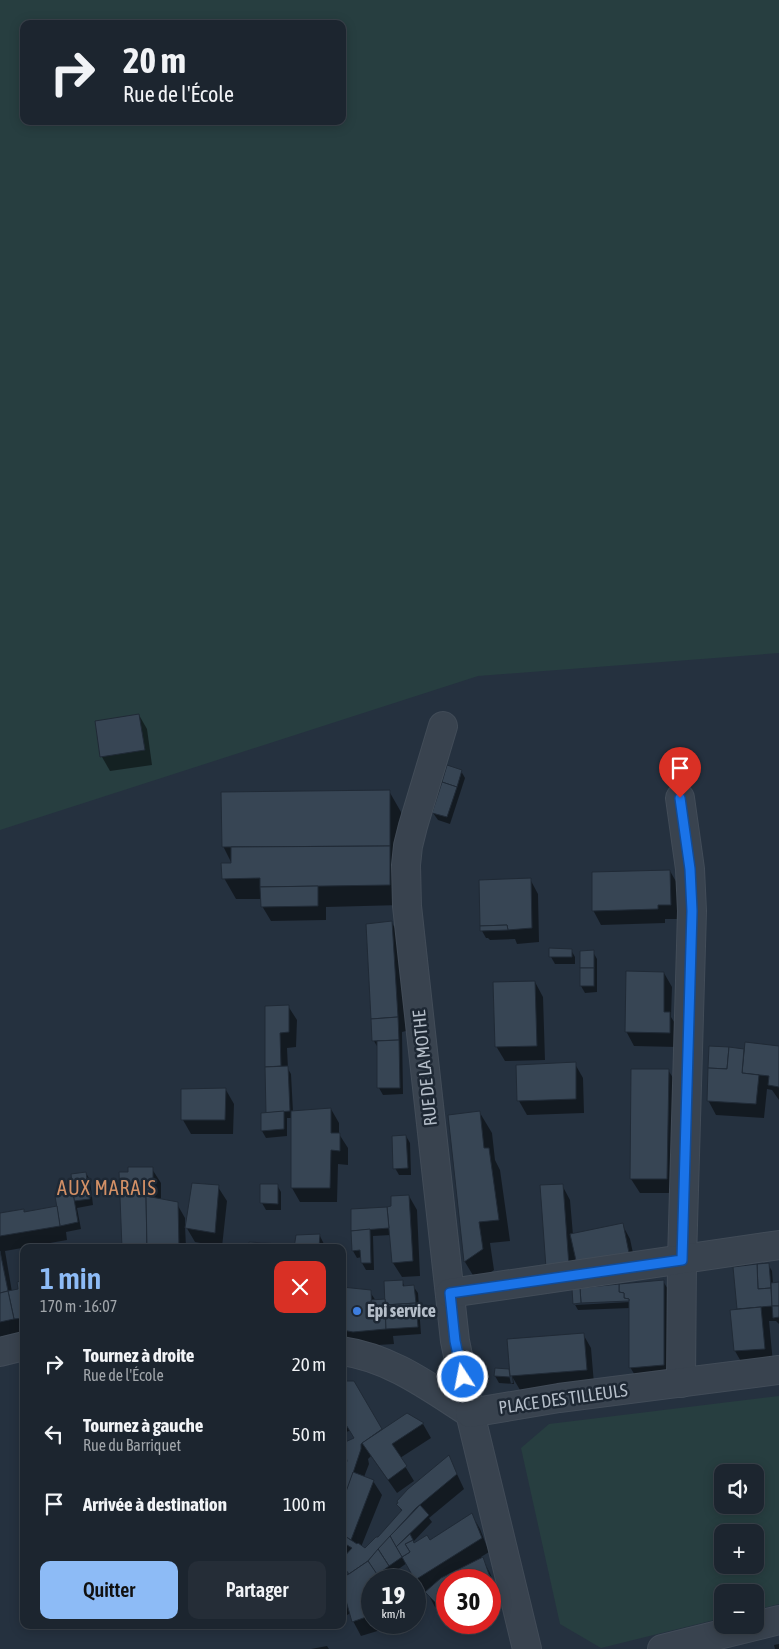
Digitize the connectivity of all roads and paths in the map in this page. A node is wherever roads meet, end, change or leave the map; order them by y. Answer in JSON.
{"nodes":[{"id":1,"x":443,"y":726,"type":"dead end"},
{"id":2,"x":680,"y":798,"type":"dead end"},
{"id":3,"x":779,"y":1245,"type":"edge"},
{"id":4,"x":682,"y":1260,"type":"junction"},
{"id":5,"x":450,"y":1293,"type":"junction"},
{"id":6,"x":20,"y":1347,"type":"edge"},
{"id":7,"x":0,"y":1352,"type":"edge"},
{"id":8,"x":346,"y":1352,"type":"edge"},
{"id":9,"x":779,"y":1370,"type":"edge"},
{"id":10,"x":681,"y":1383,"type":"junction"},
{"id":11,"x":470,"y":1413,"type":"junction"},
{"id":12,"x":779,"y":1620,"type":"edge"},
{"id":13,"x":528,"y":1649,"type":"edge"},
{"id":14,"x":662,"y":1649,"type":"edge"}],
"edges":[{"from":1,"to":5,"type":"street","name":"RUE DE LA MOTHE"},
{"from":2,"to":4,"type":"street"},
{"from":3,"to":4,"type":"street"},
{"from":4,"to":5,"type":"street"},
{"from":4,"to":10,"type":"street"},
{"from":5,"to":11,"type":"street","name":"RUE DE LA MOTHE"},
{"from":6,"to":7,"type":"street"},
{"from":8,"to":11,"type":"street"},
{"from":9,"to":10,"type":"street","name":"PLACE DES TILLEULS"},
{"from":10,"to":11,"type":"street","name":"PLACE DES TILLEULS"},
{"from":11,"to":13,"type":"street"},
{"from":12,"to":14,"type":"street"}]}
